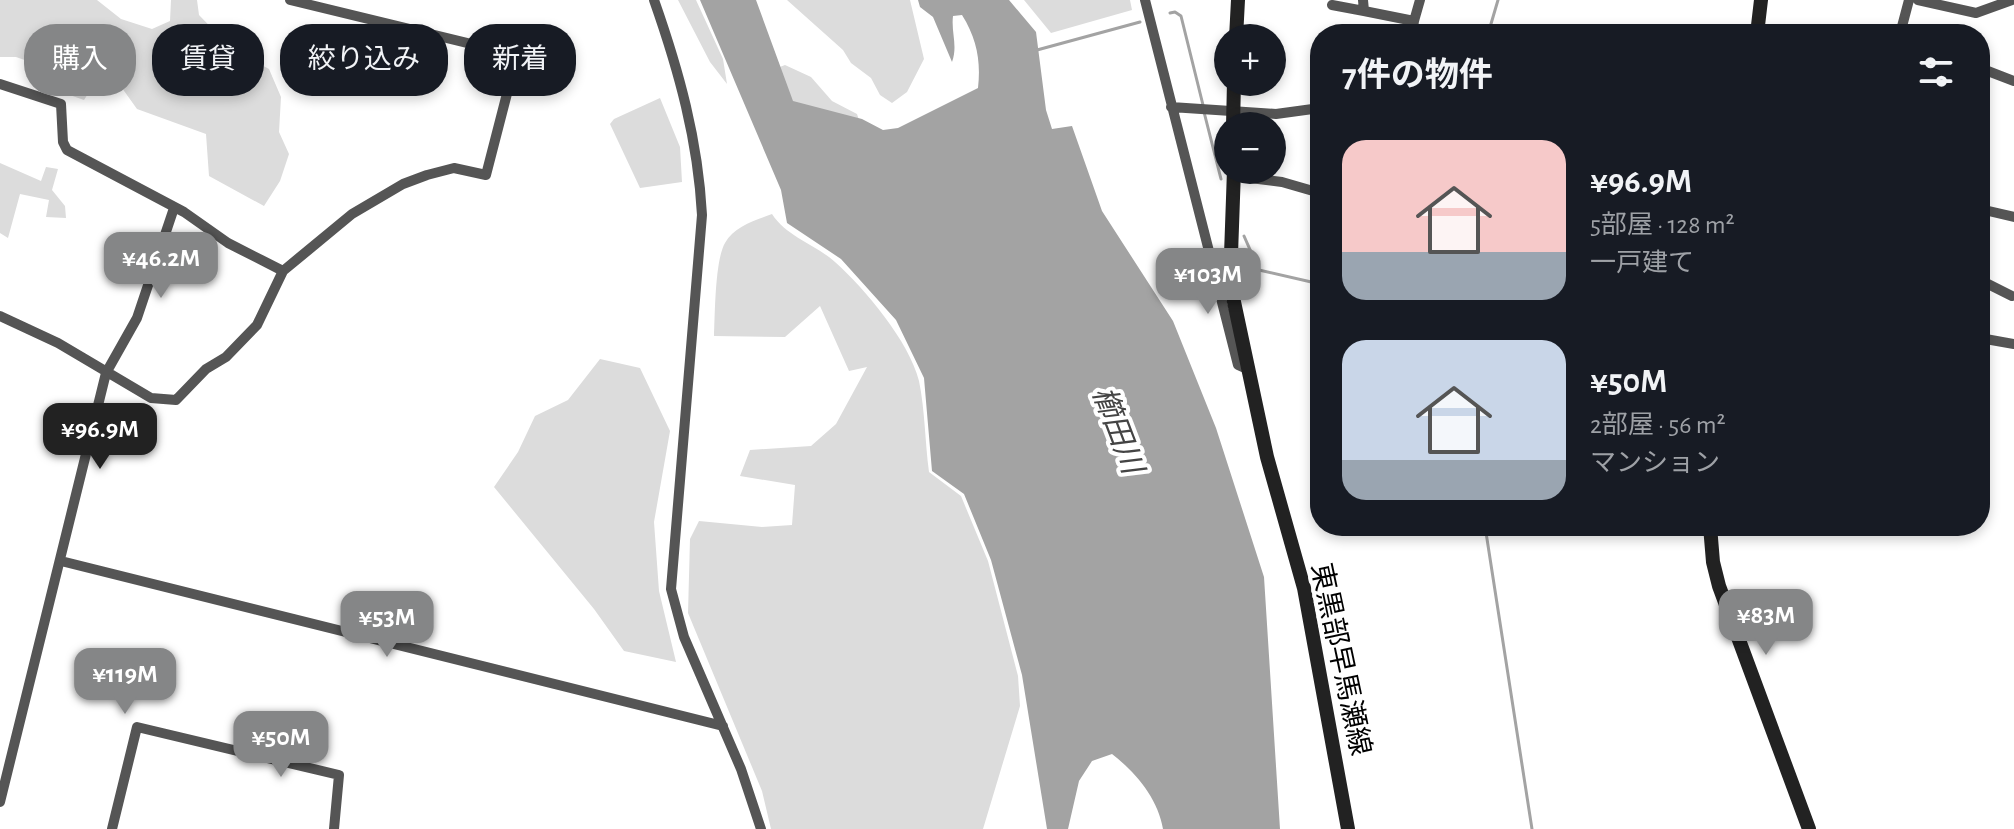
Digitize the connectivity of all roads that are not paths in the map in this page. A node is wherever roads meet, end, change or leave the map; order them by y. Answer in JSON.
{"nodes":[{"id":1,"x":290,"y":0,"type":"edge"},
{"id":2,"x":654,"y":0,"type":"edge"},
{"id":3,"x":1145,"y":0,"type":"edge"},
{"id":4,"x":1238,"y":0,"type":"edge"},
{"id":5,"x":1420,"y":0,"type":"edge"},
{"id":6,"x":1761,"y":0,"type":"edge"},
{"id":7,"x":1909,"y":0,"type":"edge"},
{"id":8,"x":1918,"y":0,"type":"edge"},
{"id":9,"x":2012,"y":0,"type":"edge"},
{"id":10,"x":1332,"y":5,"type":"dead end"},
{"id":11,"x":1364,"y":5,"type":"edge"},
{"id":12,"x":1414,"y":21,"type":"junction"},
{"id":13,"x":1237,"y":24,"type":"edge"},
{"id":14,"x":1414,"y":24,"type":"edge"},
{"id":15,"x":1758,"y":24,"type":"edge"},
{"id":16,"x":1903,"y":24,"type":"edge"},
{"id":17,"x":1990,"y":72,"type":"edge"},
{"id":18,"x":2014,"y":81,"type":"edge"},
{"id":19,"x":0,"y":84,"type":"edge"},
{"id":20,"x":1171,"y":107,"type":"junction"},
{"id":21,"x":1310,"y":109,"type":"edge"},
{"id":22,"x":1214,"y":113,"type":"edge"},
{"id":23,"x":1286,"y":113,"type":"edge"},
{"id":24,"x":1286,"y":183,"type":"edge"},
{"id":25,"x":1234,"y":184,"type":"edge"},
{"id":26,"x":1310,"y":190,"type":"edge"},
{"id":27,"x":174,"y":208,"type":"junction"},
{"id":28,"x":1990,"y":211,"type":"edge"},
{"id":29,"x":2014,"y":217,"type":"edge"},
{"id":30,"x":283,"y":271,"type":"junction"},
{"id":31,"x":1990,"y":285,"type":"edge"},
{"id":32,"x":2013,"y":295,"type":"edge"},
{"id":33,"x":0,"y":316,"type":"edge"},
{"id":34,"x":1990,"y":340,"type":"edge"},
{"id":35,"x":2014,"y":344,"type":"edge"},
{"id":36,"x":1247,"y":369,"type":"junction"},
{"id":37,"x":106,"y":373,"type":"junction"},
{"id":38,"x":1711,"y":536,"type":"edge"},
{"id":39,"x":61,"y":561,"type":"junction"},
{"id":40,"x":723,"y":726,"type":"junction"},
{"id":41,"x":0,"y":802,"type":"edge"},
{"id":42,"x":112,"y":829,"type":"edge"},
{"id":43,"x":334,"y":829,"type":"edge"},
{"id":44,"x":761,"y":829,"type":"edge"},
{"id":45,"x":1348,"y":829,"type":"edge"},
{"id":46,"x":1809,"y":829,"type":"edge"}],
"edges":[{"from":1,"to":30,"type":"street"},
{"from":2,"to":40,"type":"street"},
{"from":3,"to":20,"type":"street"},
{"from":4,"to":13,"type":"main road"},
{"from":5,"to":12,"type":"street"},
{"from":6,"to":15,"type":"main road"},
{"from":7,"to":16,"type":"street"},
{"from":8,"to":9,"type":"street"},
{"from":10,"to":11,"type":"street"},
{"from":11,"to":12,"type":"street"},
{"from":12,"to":14,"type":"street"},
{"from":17,"to":18,"type":"street"},
{"from":19,"to":27,"type":"street"},
{"from":20,"to":22,"type":"street"},
{"from":20,"to":36,"type":"street"},
{"from":21,"to":23,"type":"street"},
{"from":24,"to":26,"type":"street"},
{"from":25,"to":36,"type":"main road","name":"東黒部早馬瀬線"},
{"from":27,"to":30,"type":"street"},
{"from":27,"to":37,"type":"street"},
{"from":28,"to":29,"type":"street"},
{"from":30,"to":37,"type":"street"},
{"from":31,"to":32,"type":"street"},
{"from":33,"to":37,"type":"street"},
{"from":34,"to":35,"type":"street"},
{"from":36,"to":45,"type":"main road","name":"東黒部早馬瀬線"},
{"from":37,"to":39,"type":"street"},
{"from":38,"to":46,"type":"main road"},
{"from":39,"to":40,"type":"street"},
{"from":39,"to":41,"type":"street"},
{"from":40,"to":44,"type":"street"},
{"from":42,"to":43,"type":"street"}]}
